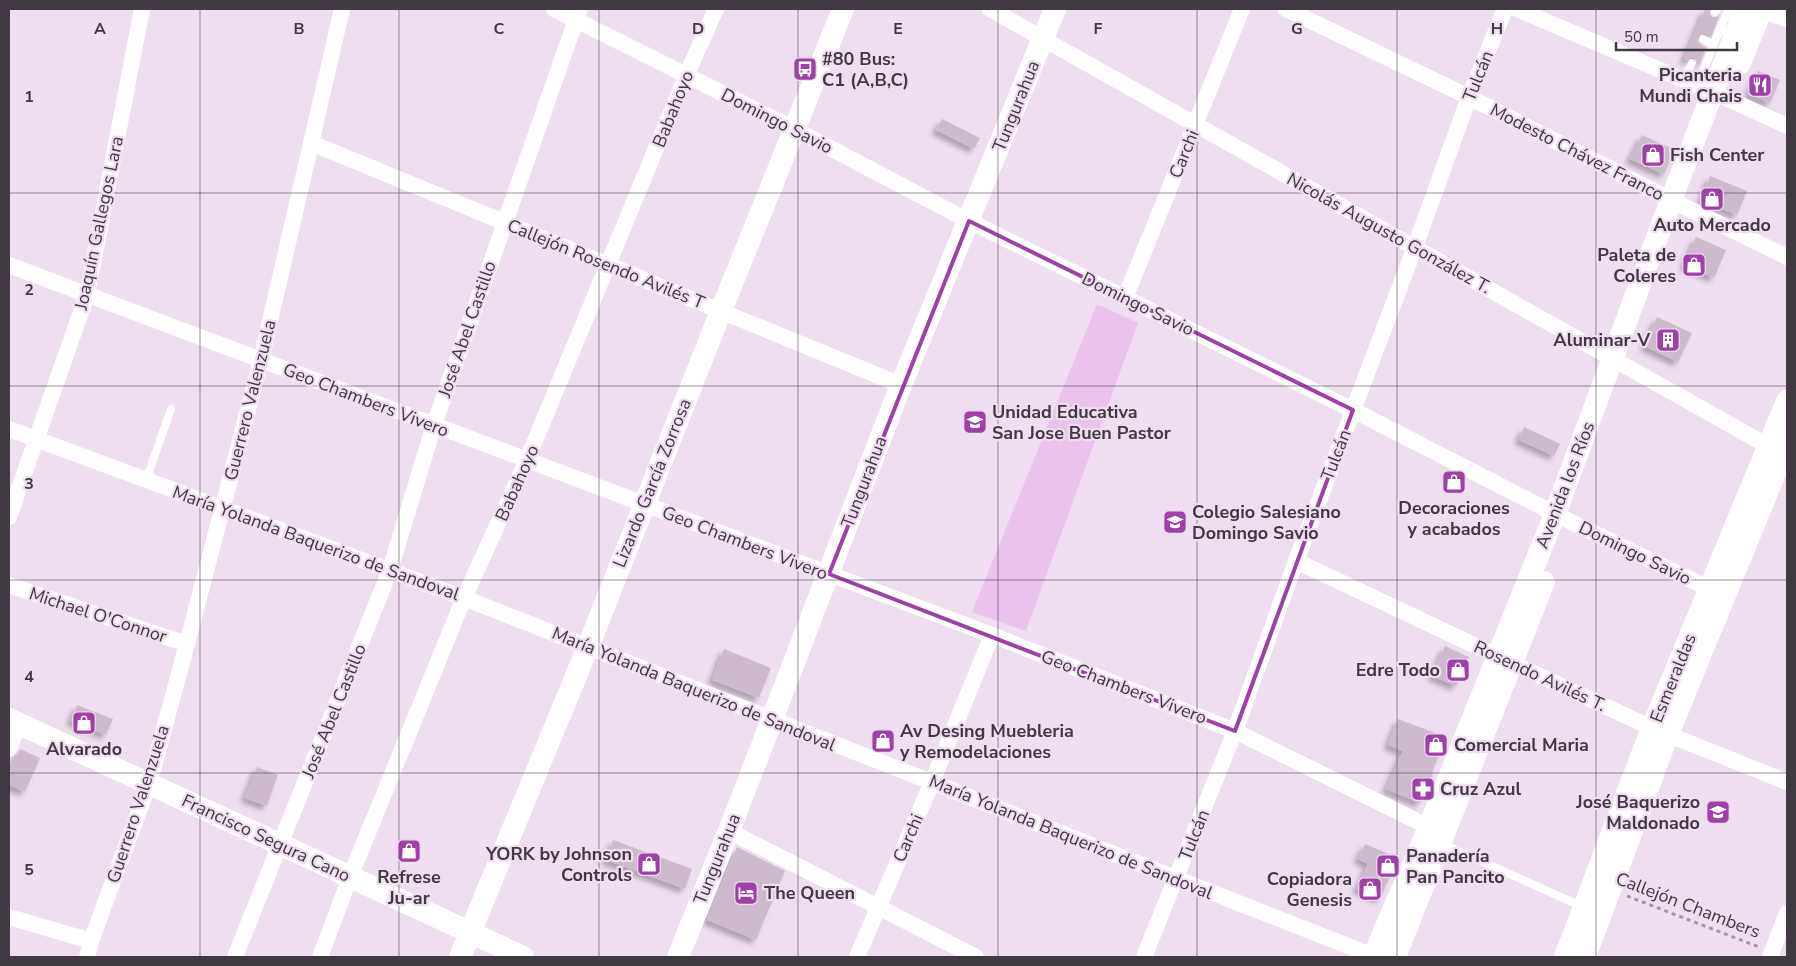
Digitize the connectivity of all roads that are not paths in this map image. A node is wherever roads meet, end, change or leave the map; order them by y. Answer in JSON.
{"nodes":[{"id":1,"x":142,"y":9,"type":"edge"},
{"id":2,"x":342,"y":9,"type":"edge"},
{"id":3,"x":554,"y":9,"type":"edge"},
{"id":4,"x":716,"y":9,"type":"edge"},
{"id":5,"x":843,"y":9,"type":"edge"},
{"id":6,"x":990,"y":9,"type":"edge"},
{"id":7,"x":1055,"y":9,"type":"edge"},
{"id":8,"x":1242,"y":9,"type":"edge"},
{"id":9,"x":1286,"y":9,"type":"edge"},
{"id":10,"x":1505,"y":9,"type":"edge"},
{"id":11,"x":1517,"y":9,"type":"edge"},
{"id":12,"x":1729,"y":9,"type":"edge"},
{"id":13,"x":1745,"y":9,"type":"edge"},
{"id":14,"x":1762,"y":9,"type":"edge"},
{"id":15,"x":1767,"y":9,"type":"edge"},
{"id":16,"x":578,"y":14,"type":"edge"},
{"id":17,"x":1787,"y":16,"type":"edge"},
{"id":18,"x":1728,"y":32,"type":"junction"},
{"id":19,"x":1044,"y":38,"type":"junction"},
{"id":20,"x":1703,"y":39,"type":"dead end"},
{"id":21,"x":1713,"y":45,"type":"junction"},
{"id":22,"x":1692,"y":63,"type":"dead end"},
{"id":23,"x":686,"y":76,"type":"junction"},
{"id":24,"x":1705,"y":89,"type":"junction"},
{"id":25,"x":1469,"y":97,"type":"junction"},
{"id":26,"x":1196,"y":124,"type":"junction"},
{"id":27,"x":1787,"y":126,"type":"edge"},
{"id":28,"x":794,"y":129,"type":"junction"},
{"id":29,"x":311,"y":143,"type":"junction"},
{"id":30,"x":1678,"y":204,"type":"junction"},
{"id":31,"x":969,"y":221,"type":"junction"},
{"id":32,"x":504,"y":222,"type":"junction"},
{"id":33,"x":1415,"y":247,"type":"junction"},
{"id":34,"x":1787,"y":257,"type":"edge"},
{"id":35,"x":9,"y":265,"type":"edge"},
{"id":36,"x":608,"y":265,"type":"junction"},
{"id":37,"x":87,"y":295,"type":"junction"},
{"id":38,"x":1125,"y":298,"type":"junction"},
{"id":39,"x":721,"y":311,"type":"junction"},
{"id":40,"x":261,"y":360,"type":"junction"},
{"id":41,"x":1619,"y":362,"type":"junction"},
{"id":42,"x":901,"y":385,"type":"junction"},
{"id":43,"x":1787,"y":401,"type":"edge"},
{"id":44,"x":171,"y":410,"type":"dead end"},
{"id":45,"x":1353,"y":410,"type":"junction"},
{"id":46,"x":434,"y":426,"type":"junction"},
{"id":47,"x":9,"y":429,"type":"edge"},
{"id":48,"x":36,"y":440,"type":"junction"},
{"id":49,"x":1781,"y":451,"type":"edge"},
{"id":50,"x":527,"y":460,"type":"junction"},
{"id":51,"x":146,"y":480,"type":"junction"},
{"id":52,"x":644,"y":504,"type":"junction"},
{"id":53,"x":223,"y":509,"type":"junction"},
{"id":54,"x":9,"y":517,"type":"edge"},
{"id":55,"x":1562,"y":517,"type":"junction"},
{"id":56,"x":1296,"y":560,"type":"junction"},
{"id":57,"x":390,"y":570,"type":"junction"},
{"id":58,"x":829,"y":574,"type":"junction"},
{"id":59,"x":9,"y":586,"type":"edge"},
{"id":60,"x":1717,"y":593,"type":"junction"},
{"id":61,"x":464,"y":598,"type":"junction"},
{"id":62,"x":992,"y":635,"type":"junction"},
{"id":63,"x":187,"y":644,"type":"junction"},
{"id":64,"x":588,"y":647,"type":"junction"},
{"id":65,"x":1504,"y":659,"type":"junction"},
{"id":66,"x":772,"y":719,"type":"junction"},
{"id":67,"x":14,"y":722,"type":"edge"},
{"id":68,"x":1235,"y":731,"type":"junction"},
{"id":69,"x":1660,"y":731,"type":"junction"},
{"id":70,"x":9,"y":749,"type":"edge"},
{"id":71,"x":932,"y":782,"type":"junction"},
{"id":72,"x":1787,"y":782,"type":"edge"},
{"id":73,"x":149,"y":784,"type":"junction"},
{"id":74,"x":729,"y":831,"type":"junction"},
{"id":75,"x":1434,"y":835,"type":"junction"},
{"id":76,"x":280,"y":845,"type":"junction"},
{"id":77,"x":350,"y":878,"type":"junction"},
{"id":78,"x":1176,"y":879,"type":"junction"},
{"id":79,"x":878,"y":907,"type":"junction"},
{"id":80,"x":1593,"y":911,"type":"junction"},
{"id":81,"x":1787,"y":913,"type":"edge"},
{"id":82,"x":9,"y":918,"type":"edge"},
{"id":83,"x":470,"y":933,"type":"junction"},
{"id":84,"x":91,"y":941,"type":"junction"},
{"id":85,"x":1771,"y":955,"type":"edge"},
{"id":86,"x":87,"y":957,"type":"edge"},
{"id":87,"x":235,"y":957,"type":"edge"},
{"id":88,"x":320,"y":957,"type":"edge"},
{"id":89,"x":460,"y":957,"type":"edge"},
{"id":90,"x":523,"y":957,"type":"edge"},
{"id":91,"x":678,"y":957,"type":"edge"},
{"id":92,"x":858,"y":957,"type":"edge"},
{"id":93,"x":976,"y":957,"type":"edge"},
{"id":94,"x":1144,"y":957,"type":"edge"},
{"id":95,"x":1380,"y":957,"type":"edge"},
{"id":96,"x":1565,"y":957,"type":"edge"},
{"id":97,"x":1585,"y":957,"type":"edge"}],
"edges":[{"from":1,"to":37,"type":"street","name":"Joaquín Gallegos Lara"},
{"from":2,"to":29,"type":"street","name":"Guerrero Valenzuela"},
{"from":3,"to":16,"type":"street","name":"Domingo Savio"},
{"from":4,"to":23,"type":"street","name":"Babahoyo"},
{"from":5,"to":28,"type":"main road","name":"Lizardo García Zorrosa"},
{"from":6,"to":19,"type":"street","name":"Nicolás Augusto González T."},
{"from":7,"to":19,"type":"main road","name":"Tungurahua"},
{"from":8,"to":26,"type":"street","name":"Carchi"},
{"from":9,"to":25,"type":"street","name":"Modesto Chávez Franco"},
{"from":10,"to":25,"type":"street","name":"Tulcán"},
{"from":11,"to":24,"type":"street"},
{"from":12,"to":18,"type":"lane"},
{"from":13,"to":18,"type":"main road","name":"Avenida los Ríos"},
{"from":14,"to":24,"type":"main road","name":"Avenida los Ríos"},
{"from":15,"to":17,"type":"main road"},
{"from":16,"to":23,"type":"street","name":"Domingo Savio"},
{"from":16,"to":32,"type":"street","name":"José Abel Castillo"},
{"from":18,"to":21,"type":"lane"},
{"from":18,"to":24,"type":"main road","name":"Avenida los Ríos"},
{"from":19,"to":26,"type":"street","name":"Nicolás Augusto González T."},
{"from":19,"to":31,"type":"main road","name":"Tungurahua"},
{"from":20,"to":21,"type":"lane"},
{"from":21,"to":24,"type":"lane"},
{"from":22,"to":24,"type":"lane"},
{"from":23,"to":28,"type":"street","name":"Domingo Savio"},
{"from":23,"to":36,"type":"street","name":"Babahoyo"},
{"from":24,"to":27,"type":"street"},
{"from":24,"to":30,"type":"main road","name":"Avenida los Ríos"},
{"from":25,"to":30,"type":"street","name":"Modesto Chávez Franco"},
{"from":25,"to":33,"type":"street","name":"Tulcán"},
{"from":26,"to":33,"type":"street","name":"Nicolás Augusto González T."},
{"from":26,"to":38,"type":"street","name":"Carchi"},
{"from":28,"to":31,"type":"street","name":"Domingo Savio"},
{"from":28,"to":39,"type":"main road","name":"Lizardo García Zorrosa"},
{"from":29,"to":32,"type":"street","name":"Callejón Rosendo Avilés T"},
{"from":29,"to":40,"type":"street","name":"Guerrero Valenzuela"},
{"from":30,"to":34,"type":"street","name":"Modesto Chávez Franco"},
{"from":30,"to":41,"type":"main road","name":"Avenida los Ríos"},
{"from":31,"to":38,"type":"street","name":"Domingo Savio"},
{"from":31,"to":42,"type":"main road","name":"Tungurahua"},
{"from":32,"to":36,"type":"street","name":"Callejón Rosendo Avilés T"},
{"from":32,"to":46,"type":"street","name":"José Abel Castillo"},
{"from":33,"to":41,"type":"street","name":"Nicolás Augusto González T."},
{"from":33,"to":45,"type":"street","name":"Tulcán"},
{"from":35,"to":37,"type":"street","name":"Geo Chambers Vivero"},
{"from":36,"to":39,"type":"street","name":"Callejón Rosendo Avilés T"},
{"from":36,"to":50,"type":"street","name":"Babahoyo"},
{"from":37,"to":40,"type":"street","name":"Geo Chambers Vivero"},
{"from":37,"to":48,"type":"street","name":"Joaquín Gallegos Lara"},
{"from":38,"to":45,"type":"street","name":"Domingo Savio"},
{"from":39,"to":42,"type":"street","name":"Callejón Rosendo Avilés T"},
{"from":39,"to":52,"type":"main road","name":"Lizardo García Zorrosa"},
{"from":40,"to":46,"type":"street","name":"Geo Chambers Vivero"},
{"from":40,"to":53,"type":"street","name":"Guerrero Valenzuela"},
{"from":41,"to":49,"type":"street","name":"Nicolás Augusto González T."},
{"from":41,"to":55,"type":"main road","name":"Avenida los Ríos"},
{"from":42,"to":58,"type":"main road","name":"Tungurahua"},
{"from":43,"to":49,"type":"main road","name":"Esmeraldas"},
{"from":44,"to":51,"type":"lane"},
{"from":45,"to":55,"type":"street","name":"Domingo Savio"},
{"from":45,"to":56,"type":"street","name":"Tulcán"},
{"from":46,"to":50,"type":"street","name":"Geo Chambers Vivero"},
{"from":46,"to":57,"type":"street","name":"José Abel Castillo"},
{"from":47,"to":48,"type":"street","name":"María Yolanda Baquerizo de Sandoval"},
{"from":48,"to":51,"type":"street","name":"María Yolanda Baquerizo de Sandoval"},
{"from":48,"to":54,"type":"street","name":"Joaquín Gallegos Lara"},
{"from":49,"to":60,"type":"main road","name":"Esmeraldas"},
{"from":50,"to":52,"type":"street","name":"Geo Chambers Vivero"},
{"from":50,"to":61,"type":"street","name":"Babahoyo"},
{"from":51,"to":53,"type":"street","name":"María Yolanda Baquerizo de Sandoval"},
{"from":52,"to":58,"type":"street","name":"Geo Chambers Vivero"},
{"from":52,"to":64,"type":"main road","name":"Lizardo García Zorrosa"},
{"from":53,"to":57,"type":"street","name":"María Yolanda Baquerizo de Sandoval"},
{"from":53,"to":63,"type":"street","name":"Guerrero Valenzuela"},
{"from":55,"to":60,"type":"street","name":"Domingo Savio"},
{"from":55,"to":65,"type":"main road","name":"Avenida los Ríos"},
{"from":56,"to":65,"type":"street","name":"Rosendo Avilés T."},
{"from":56,"to":68,"type":"street","name":"Tulcán"},
{"from":57,"to":61,"type":"street","name":"María Yolanda Baquerizo de Sandoval"},
{"from":57,"to":76,"type":"street","name":"José Abel Castillo"},
{"from":58,"to":62,"type":"street","name":"Geo Chambers Vivero"},
{"from":58,"to":66,"type":"main road","name":"Tungurahua"},
{"from":59,"to":63,"type":"street","name":"Michael O'Connor"},
{"from":60,"to":69,"type":"main road","name":"Esmeraldas"},
{"from":61,"to":64,"type":"street","name":"María Yolanda Baquerizo de Sandoval"},
{"from":61,"to":77,"type":"street","name":"Babahoyo"},
{"from":62,"to":68,"type":"street","name":"Geo Chambers Vivero"},
{"from":62,"to":71,"type":"street","name":"Carchi"},
{"from":63,"to":73,"type":"street","name":"Guerrero Valenzuela"},
{"from":64,"to":66,"type":"street","name":"María Yolanda Baquerizo de Sandoval"},
{"from":64,"to":83,"type":"main road","name":"Lizardo García Zorrosa"},
{"from":65,"to":69,"type":"street","name":"Rosendo Avilés T."},
{"from":65,"to":75,"type":"main road","name":"Avenida los Ríos"},
{"from":66,"to":71,"type":"street","name":"María Yolanda Baquerizo de Sandoval"},
{"from":66,"to":74,"type":"main road","name":"Tungurahua"},
{"from":67,"to":70,"type":"street"},
{"from":67,"to":73,"type":"main road","name":"Francisco Segura Cano"},
{"from":68,"to":75,"type":"street","name":"Geo Chambers Vivero"},
{"from":68,"to":78,"type":"street","name":"Tulcán"},
{"from":69,"to":72,"type":"street","name":"Rosendo Avilés T."},
{"from":69,"to":80,"type":"main road","name":"Esmeraldas"},
{"from":69,"to":80,"type":"main road","name":"Esmeraldas"},
{"from":71,"to":78,"type":"street","name":"María Yolanda Baquerizo de Sandoval"},
{"from":71,"to":79,"type":"street","name":"Carchi"},
{"from":73,"to":76,"type":"main road","name":"Francisco Segura Cano"},
{"from":73,"to":84,"type":"street","name":"Guerrero Valenzuela"},
{"from":74,"to":79,"type":"street"},
{"from":74,"to":91,"type":"main road","name":"Tungurahua"},
{"from":75,"to":80,"type":"lane"},
{"from":75,"to":95,"type":"main road","name":"Avenida los Ríos"},
{"from":76,"to":77,"type":"main road","name":"Francisco Segura Cano"},
{"from":76,"to":87,"type":"street","name":"José Abel Castillo"},
{"from":77,"to":83,"type":"main road","name":"Francisco Segura Cano"},
{"from":77,"to":88,"type":"street","name":"Babahoyo"},
{"from":78,"to":94,"type":"street","name":"Tulcán"},
{"from":78,"to":95,"type":"street","name":"María Yolanda Baquerizo de Sandoval"},
{"from":79,"to":92,"type":"street","name":"Carchi"},
{"from":79,"to":93,"type":"street"},
{"from":80,"to":96,"type":"main road","name":"Esmeraldas"},
{"from":80,"to":97,"type":"main road","name":"Esmeraldas"},
{"from":81,"to":85,"type":"street"},
{"from":82,"to":84,"type":"street"},
{"from":83,"to":89,"type":"main road","name":"Lizardo García Zorrosa"},
{"from":83,"to":90,"type":"main road","name":"Francisco Segura Cano"},
{"from":84,"to":86,"type":"street","name":"Guerrero Valenzuela"}]}
